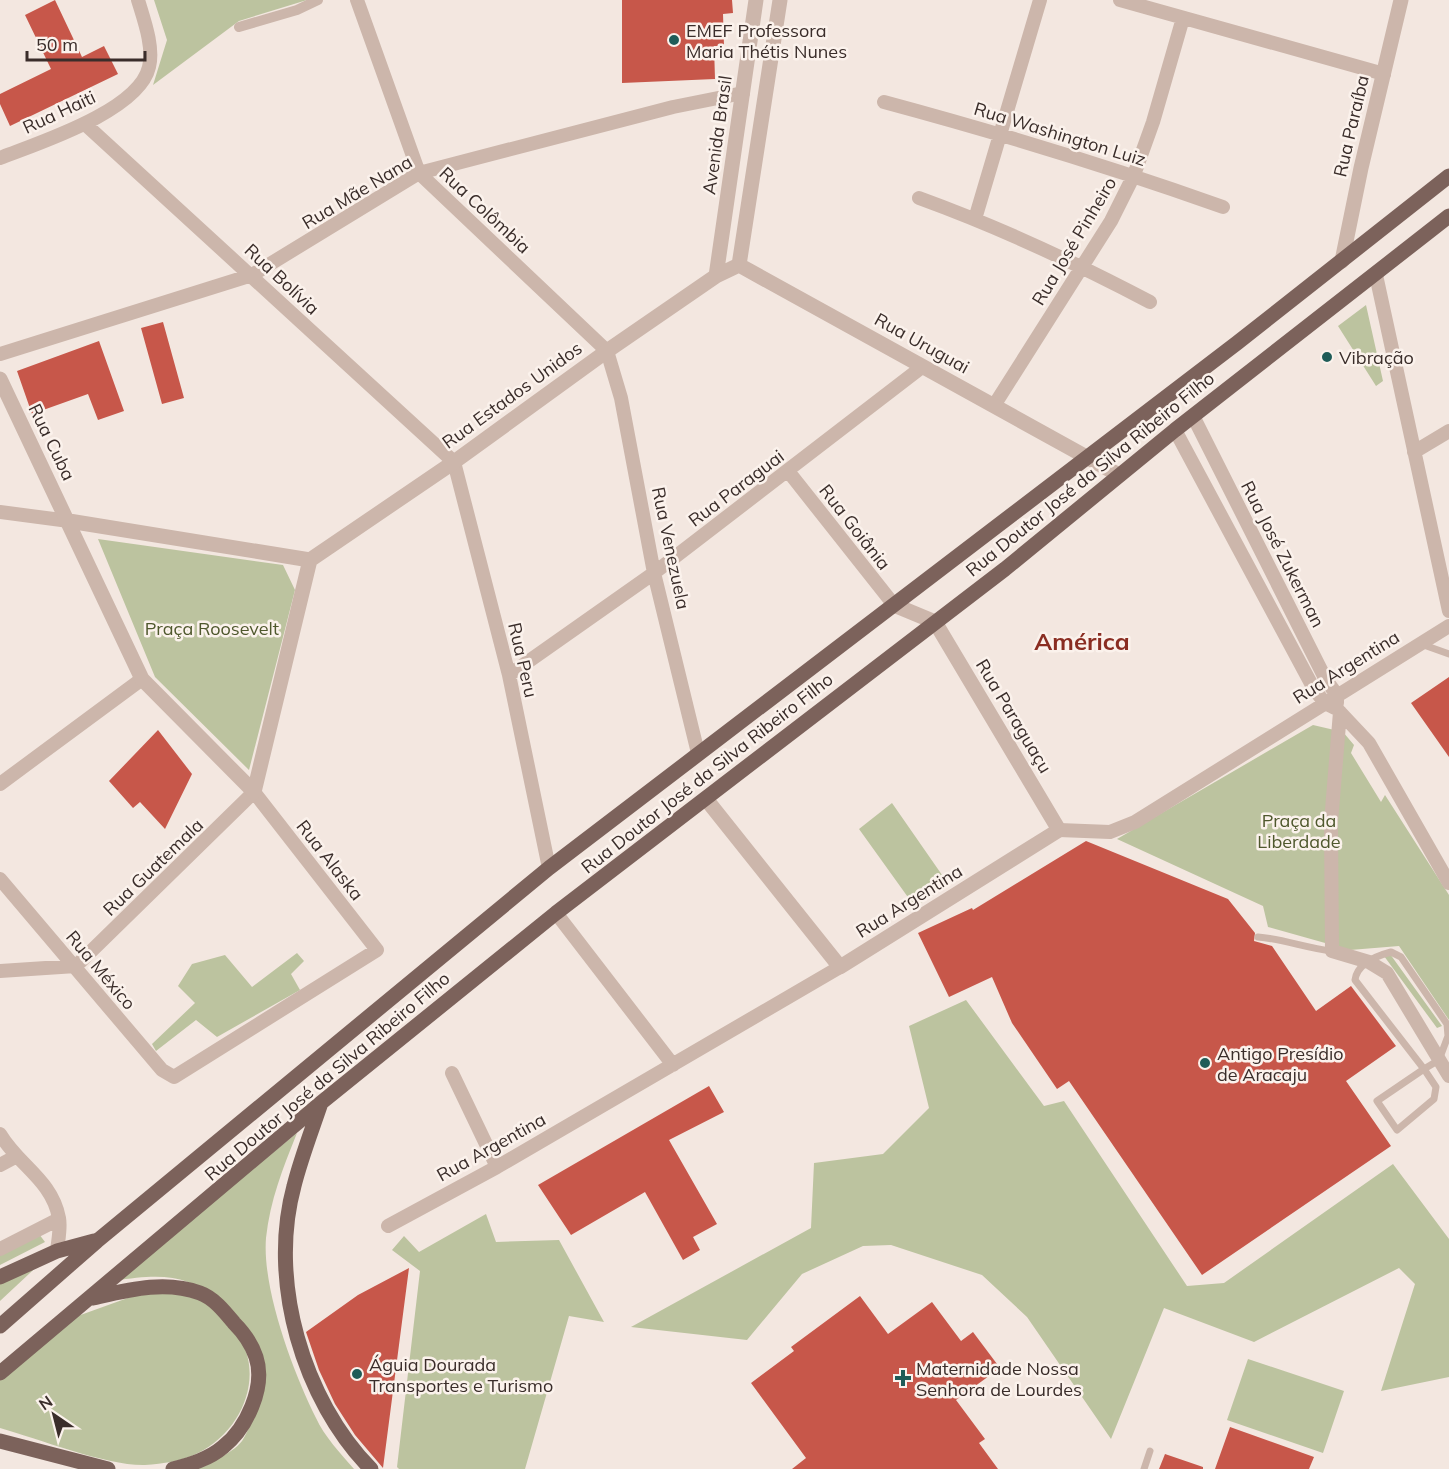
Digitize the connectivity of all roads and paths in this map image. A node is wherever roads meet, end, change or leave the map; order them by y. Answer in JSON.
{"nodes":[{"id":1,"x":138,"y":0,"type":"edge"},
{"id":2,"x":318,"y":0,"type":"edge"},
{"id":3,"x":357,"y":0,"type":"edge"},
{"id":4,"x":756,"y":0,"type":"edge"},
{"id":5,"x":780,"y":0,"type":"edge"},
{"id":6,"x":1040,"y":0,"type":"edge"},
{"id":7,"x":1120,"y":0,"type":"edge"},
{"id":8,"x":1401,"y":0,"type":"edge"},
{"id":9,"x":1183,"y":18,"type":"junction"},
{"id":10,"x":239,"y":27,"type":"dead end"},
{"id":11,"x":1384,"y":74,"type":"junction"},
{"id":12,"x":743,"y":93,"type":"junction"},
{"id":13,"x":884,"y":102,"type":"dead end"},
{"id":14,"x":85,"y":124,"type":"junction"},
{"id":15,"x":1001,"y":134,"type":"junction"},
{"id":16,"x":0,"y":158,"type":"edge"},
{"id":17,"x":419,"y":173,"type":"junction"},
{"id":18,"x":1134,"y":175,"type":"junction"},
{"id":19,"x":1449,"y":176,"type":"edge"},
{"id":20,"x":919,"y":198,"type":"dead end"},
{"id":21,"x":1223,"y":207,"type":"dead end"},
{"id":22,"x":1449,"y":216,"type":"edge"},
{"id":23,"x":975,"y":219,"type":"junction"},
{"id":24,"x":1342,"y":261,"type":"junction"},
{"id":25,"x":739,"y":264,"type":"junction"},
{"id":26,"x":1082,"y":266,"type":"junction"},
{"id":27,"x":252,"y":275,"type":"junction"},
{"id":28,"x":1376,"y":275,"type":"junction"},
{"id":29,"x":716,"y":276,"type":"junction"},
{"id":30,"x":1150,"y":302,"type":"dead end"},
{"id":31,"x":607,"y":351,"type":"junction"},
{"id":32,"x":0,"y":354,"type":"edge"},
{"id":33,"x":922,"y":367,"type":"junction"},
{"id":34,"x":0,"y":380,"type":"edge"},
{"id":35,"x":995,"y":404,"type":"junction"},
{"id":36,"x":1192,"y":416,"type":"junction"},
{"id":37,"x":1175,"y":430,"type":"junction"},
{"id":38,"x":1449,"y":431,"type":"edge"},
{"id":39,"x":1414,"y":452,"type":"junction"},
{"id":40,"x":1087,"y":457,"type":"junction"},
{"id":41,"x":454,"y":462,"type":"junction"},
{"id":42,"x":788,"y":471,"type":"junction"},
{"id":43,"x":1119,"y":475,"type":"junction"},
{"id":44,"x":0,"y":512,"type":"edge"},
{"id":45,"x":69,"y":521,"type":"junction"},
{"id":46,"x":310,"y":560,"type":"junction"},
{"id":47,"x":654,"y":573,"type":"junction"},
{"id":48,"x":894,"y":605,"type":"junction"},
{"id":49,"x":1449,"y":611,"type":"edge"},
{"id":50,"x":935,"y":622,"type":"junction"},
{"id":51,"x":1449,"y":626,"type":"edge"},
{"id":52,"x":1421,"y":644,"type":"junction"},
{"id":53,"x":1449,"y":654,"type":"edge"},
{"id":54,"x":509,"y":675,"type":"junction"},
{"id":55,"x":142,"y":679,"type":"junction"},
{"id":56,"x":1334,"y":705,"type":"junction"},
{"id":57,"x":698,"y":753,"type":"junction"},
{"id":58,"x":0,"y":784,"type":"edge"},
{"id":59,"x":254,"y":792,"type":"junction"},
{"id":60,"x":706,"y":799,"type":"junction"},
{"id":61,"x":1059,"y":830,"type":"junction"},
{"id":62,"x":549,"y":868,"type":"junction"},
{"id":63,"x":0,"y":879,"type":"edge"},
{"id":64,"x":1449,"y":884,"type":"edge"},
{"id":65,"x":556,"y":913,"type":"junction"},
{"id":66,"x":1258,"y":937,"type":"dead end"},
{"id":67,"x":1332,"y":951,"type":"junction"},
{"id":68,"x":1369,"y":962,"type":"junction"},
{"id":69,"x":76,"y":966,"type":"junction"},
{"id":70,"x":840,"y":967,"type":"junction"},
{"id":71,"x":0,"y":971,"type":"edge"},
{"id":72,"x":1439,"y":1060,"type":"junction"},
{"id":73,"x":673,"y":1065,"type":"junction"},
{"id":74,"x":1424,"y":1069,"type":"junction"},
{"id":75,"x":452,"y":1073,"type":"dead end"},
{"id":76,"x":179,"y":1076,"type":"joint"},
{"id":77,"x":1449,"y":1076,"type":"edge"},
{"id":78,"x":322,"y":1102,"type":"junction"},
{"id":79,"x":0,"y":1134,"type":"edge"},
{"id":80,"x":15,"y":1157,"type":"junction"},
{"id":81,"x":0,"y":1165,"type":"edge"},
{"id":82,"x":497,"y":1167,"type":"junction"},
{"id":83,"x":59,"y":1219,"type":"junction"},
{"id":84,"x":388,"y":1226,"type":"dead end"},
{"id":85,"x":97,"y":1241,"type":"junction"},
{"id":86,"x":0,"y":1249,"type":"edge"},
{"id":87,"x":57,"y":1251,"type":"junction"},
{"id":88,"x":0,"y":1277,"type":"edge"},
{"id":89,"x":90,"y":1299,"type":"junction"},
{"id":90,"x":0,"y":1326,"type":"edge"},
{"id":91,"x":0,"y":1373,"type":"edge"},
{"id":92,"x":0,"y":1441,"type":"edge"},
{"id":93,"x":1150,"y":1451,"type":"dead end"},
{"id":94,"x":108,"y":1469,"type":"edge"},
{"id":95,"x":173,"y":1469,"type":"edge"},
{"id":96,"x":371,"y":1469,"type":"edge"},
{"id":97,"x":1144,"y":1469,"type":"edge"}],
"edges":[{"from":1,"to":14,"type":"street","name":"Rua Haiti"},
{"from":2,"to":10,"type":"street"},
{"from":3,"to":17,"type":"street","name":"Rua Colômbia"},
{"from":4,"to":12,"type":"street","name":"Avenida Brasil"},
{"from":5,"to":25,"type":"street"},
{"from":6,"to":15,"type":"street"},
{"from":7,"to":9,"type":"street"},
{"from":8,"to":11,"type":"street","name":"Rua Paraíba"},
{"from":9,"to":11,"type":"street"},
{"from":9,"to":18,"type":"street","name":"Rua José Pinheiro"},
{"from":11,"to":24,"type":"street","name":"Rua Paraíba"},
{"from":12,"to":17,"type":"street","name":"Rua Mãe Nana"},
{"from":12,"to":29,"type":"street","name":"Avenida Brasil"},
{"from":13,"to":15,"type":"street","name":"Rua Washington Luiz"},
{"from":14,"to":16,"type":"street","name":"Rua Haiti"},
{"from":14,"to":27,"type":"street","name":"Rua Bolívia"},
{"from":15,"to":18,"type":"street","name":"Rua Washington Luiz"},
{"from":15,"to":23,"type":"street"},
{"from":17,"to":27,"type":"street","name":"Rua Mãe Nana"},
{"from":17,"to":31,"type":"street","name":"Rua Colômbia"},
{"from":18,"to":21,"type":"street","name":"Rua Washington Luiz"},
{"from":18,"to":26,"type":"street","name":"Rua José Pinheiro"},
{"from":19,"to":24,"type":"main road","name":"Rua Doutor José da Silva Ribeiro Filho"},
{"from":20,"to":23,"type":"street"},
{"from":22,"to":28,"type":"main road","name":"Rua Doutor José da Silva Ribeiro Filho"},
{"from":23,"to":26,"type":"street"},
{"from":24,"to":40,"type":"main road","name":"Rua Doutor José da Silva Ribeiro Filho"},
{"from":25,"to":29,"type":"street","name":"Rua Estados Unidos"},
{"from":25,"to":33,"type":"street","name":"Rua Uruguai"},
{"from":26,"to":30,"type":"street"},
{"from":26,"to":35,"type":"street","name":"Rua José Pinheiro"},
{"from":27,"to":32,"type":"street","name":"Rua Mãe Nana"},
{"from":27,"to":41,"type":"street","name":"Rua Bolívia"},
{"from":28,"to":36,"type":"main road","name":"Rua Doutor José da Silva Ribeiro Filho"},
{"from":28,"to":39,"type":"street"},
{"from":29,"to":31,"type":"street","name":"Rua Estados Unidos"},
{"from":31,"to":41,"type":"street","name":"Rua Estados Unidos"},
{"from":31,"to":47,"type":"street","name":"Rua Venezuela"},
{"from":33,"to":35,"type":"street","name":"Rua Uruguai"},
{"from":33,"to":42,"type":"street","name":"Rua Paraguai"},
{"from":34,"to":45,"type":"street","name":"Rua Cuba"},
{"from":35,"to":40,"type":"street","name":"Rua Uruguai"},
{"from":36,"to":37,"type":"main road","name":"Rua Doutor José da Silva Ribeiro Filho"},
{"from":36,"to":56,"type":"street","name":"Rua José Zukerman"},
{"from":37,"to":43,"type":"main road","name":"Rua Doutor José da Silva Ribeiro Filho"},
{"from":37,"to":56,"type":"street","name":"Rua José Zukerman"},
{"from":38,"to":39,"type":"street"},
{"from":39,"to":49,"type":"street"},
{"from":40,"to":43,"type":"street","name":"Rua Uruguai"},
{"from":40,"to":48,"type":"main road","name":"Rua Doutor José da Silva Ribeiro Filho"},
{"from":41,"to":46,"type":"street","name":"Rua Estados Unidos"},
{"from":41,"to":54,"type":"street","name":"Rua Peru"},
{"from":42,"to":47,"type":"street","name":"Rua Paraguai"},
{"from":42,"to":48,"type":"street","name":"Rua Goiânia"},
{"from":43,"to":50,"type":"main road","name":"Rua Doutor José da Silva Ribeiro Filho"},
{"from":44,"to":45,"type":"street"},
{"from":45,"to":46,"type":"street"},
{"from":45,"to":55,"type":"street","name":"Rua Cuba"},
{"from":46,"to":59,"type":"street"},
{"from":47,"to":54,"type":"street","name":"Rua Paraguai"},
{"from":47,"to":57,"type":"street","name":"Rua Venezuela"},
{"from":48,"to":50,"type":"street"},
{"from":48,"to":57,"type":"main road","name":"Rua Doutor José da Silva Ribeiro Filho"},
{"from":50,"to":60,"type":"main road","name":"Rua Doutor José da Silva Ribeiro Filho"},
{"from":50,"to":61,"type":"street","name":"Rua Paraguaçu"},
{"from":51,"to":52,"type":"street","name":"Rua Argentina"},
{"from":52,"to":53,"type":"lane"},
{"from":52,"to":56,"type":"street","name":"Rua Argentina"},
{"from":54,"to":62,"type":"street","name":"Rua Peru"},
{"from":55,"to":58,"type":"street"},
{"from":55,"to":59,"type":"street","name":"Rua Cuba"},
{"from":56,"to":61,"type":"street","name":"Rua Argentina"},
{"from":56,"to":64,"type":"street","name":"Rua José Zukerman"},
{"from":56,"to":67,"type":"street"},
{"from":57,"to":62,"type":"main road","name":"Rua Doutor José da Silva Ribeiro Filho"},
{"from":59,"to":69,"type":"street","name":"Rua Guatemala"},
{"from":59,"to":76,"type":"street","name":"Rua Alaska"},
{"from":60,"to":65,"type":"main road","name":"Rua Doutor José da Silva Ribeiro Filho"},
{"from":60,"to":70,"type":"street"},
{"from":61,"to":70,"type":"street","name":"Rua Argentina"},
{"from":62,"to":85,"type":"main road","name":"Rua Doutor José da Silva Ribeiro Filho"},
{"from":63,"to":69,"type":"street","name":"Rua México"},
{"from":65,"to":73,"type":"street"},
{"from":65,"to":78,"type":"main road","name":"Rua Doutor José da Silva Ribeiro Filho"},
{"from":66,"to":67,"type":"lane"},
{"from":67,"to":68,"type":"street"},
{"from":68,"to":72,"type":"street"},
{"from":68,"to":72,"type":"lane"},
{"from":68,"to":74,"type":"lane"},
{"from":69,"to":71,"type":"street"},
{"from":69,"to":76,"type":"street","name":"Rua México"},
{"from":70,"to":73,"type":"street","name":"Rua Argentina"},
{"from":72,"to":74,"type":"lane"},
{"from":72,"to":77,"type":"street"},
{"from":73,"to":82,"type":"street","name":"Rua Argentina"},
{"from":74,"to":74,"type":"lane"},
{"from":75,"to":82,"type":"street"},
{"from":78,"to":89,"type":"main road","name":"Rua Doutor José da Silva Ribeiro Filho"},
{"from":78,"to":96,"type":"main road"},
{"from":79,"to":80,"type":"street"},
{"from":80,"to":81,"type":"street"},
{"from":80,"to":83,"type":"street"},
{"from":82,"to":84,"type":"street","name":"Rua Argentina"},
{"from":83,"to":86,"type":"street"},
{"from":83,"to":87,"type":"street"},
{"from":85,"to":87,"type":"main road"},
{"from":85,"to":90,"type":"main road","name":"Rua Doutor José da Silva Ribeiro Filho"},
{"from":87,"to":88,"type":"main road"},
{"from":89,"to":91,"type":"main road","name":"Rua Doutor José da Silva Ribeiro Filho"},
{"from":89,"to":95,"type":"main road"},
{"from":92,"to":94,"type":"main road"},
{"from":93,"to":97,"type":"lane"}]}
